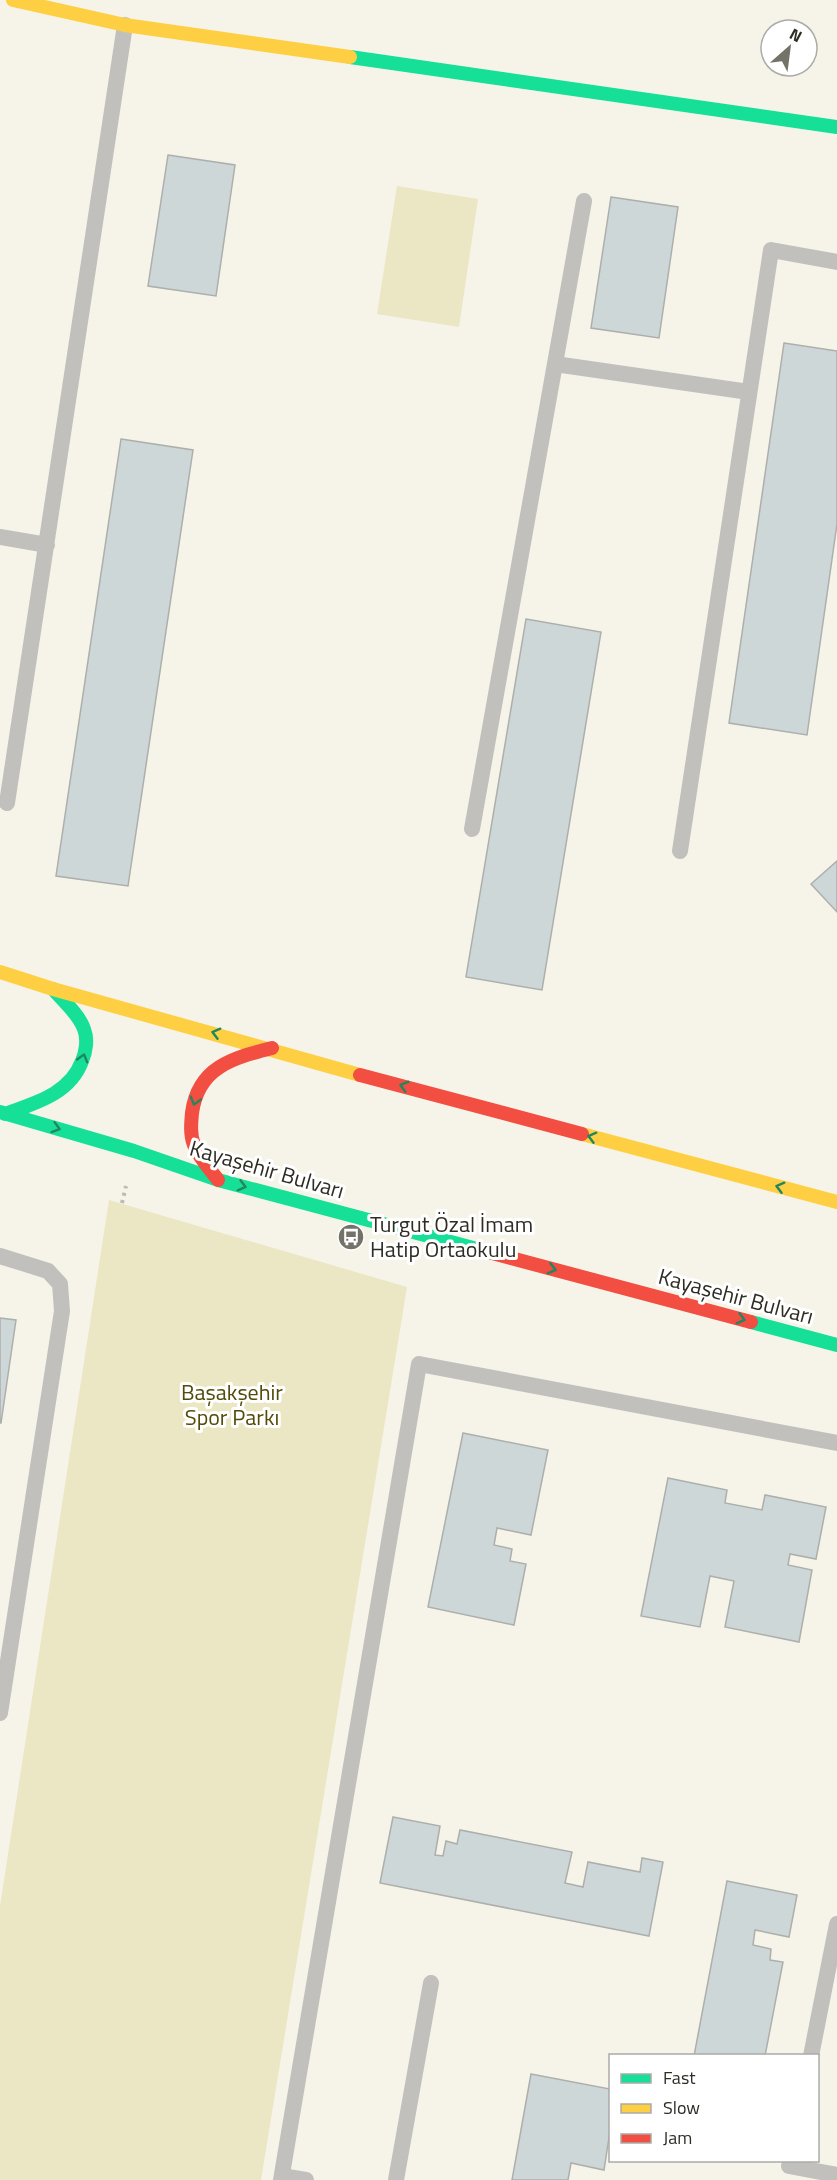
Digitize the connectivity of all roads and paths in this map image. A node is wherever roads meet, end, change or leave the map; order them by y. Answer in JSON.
{"nodes":[{"id":1,"x":13,"y":0,"type":"edge"},
{"id":2,"x":125,"y":25,"type":"junction"},
{"id":3,"x":837,"y":127,"type":"edge"},
{"id":4,"x":584,"y":201,"type":"dead end"},
{"id":5,"x":837,"y":262,"type":"edge"},
{"id":6,"x":555,"y":364,"type":"junction"},
{"id":7,"x":749,"y":392,"type":"junction"},
{"id":8,"x":0,"y":537,"type":"edge"},
{"id":9,"x":47,"y":545,"type":"junction"},
{"id":10,"x":7,"y":803,"type":"dead end"},
{"id":11,"x":472,"y":829,"type":"dead end"},
{"id":12,"x":680,"y":851,"type":"dead end"},
{"id":13,"x":0,"y":972,"type":"edge"},
{"id":14,"x":53,"y":989,"type":"junction"},
{"id":15,"x":272,"y":1048,"type":"junction"},
{"id":16,"x":3,"y":1113,"type":"edge"},
{"id":17,"x":218,"y":1180,"type":"junction"},
{"id":18,"x":837,"y":1202,"type":"edge"},
{"id":19,"x":0,"y":1256,"type":"edge"},
{"id":20,"x":836,"y":1345,"type":"edge"},
{"id":21,"x":837,"y":1443,"type":"edge"},
{"id":22,"x":0,"y":1713,"type":"edge"},
{"id":23,"x":837,"y":1924,"type":"edge"},
{"id":24,"x":431,"y":1983,"type":"dead end"},
{"id":25,"x":811,"y":2054,"type":"edge"},
{"id":26,"x":788,"y":2169,"type":"edge"},
{"id":27,"x":837,"y":2175,"type":"edge"},
{"id":28,"x":282,"y":2178,"type":"edge"},
{"id":29,"x":306,"y":2180,"type":"edge"},
{"id":30,"x":396,"y":2180,"type":"edge"}],
"edges":[{"from":1,"to":2,"type":"main road"},
{"from":2,"to":3,"type":"main road"},
{"from":2,"to":9,"type":"lane"},
{"from":4,"to":6,"type":"lane"},
{"from":5,"to":7,"type":"lane"},
{"from":6,"to":7,"type":"lane"},
{"from":6,"to":11,"type":"lane"},
{"from":7,"to":12,"type":"lane"},
{"from":8,"to":9,"type":"lane"},
{"from":9,"to":10,"type":"lane"},
{"from":13,"to":14,"type":"main road"},
{"from":15,"to":14,"type":"main road","one_way":true},
{"from":16,"to":14,"type":"main road","one_way":true},
{"from":15,"to":17,"type":"main road","one_way":true},
{"from":18,"to":15,"type":"main road","one_way":true},
{"from":16,"to":17,"type":"main road","name":"Kayaşehir Bulvarı","one_way":true},
{"from":17,"to":20,"type":"main road","name":"Kayaşehir Bulvarı","one_way":true},
{"from":19,"to":22,"type":"lane"},
{"from":21,"to":28,"type":"lane"},
{"from":23,"to":25,"type":"lane"},
{"from":24,"to":30,"type":"lane"},
{"from":26,"to":27,"type":"lane"},
{"from":28,"to":29,"type":"lane"}]}
